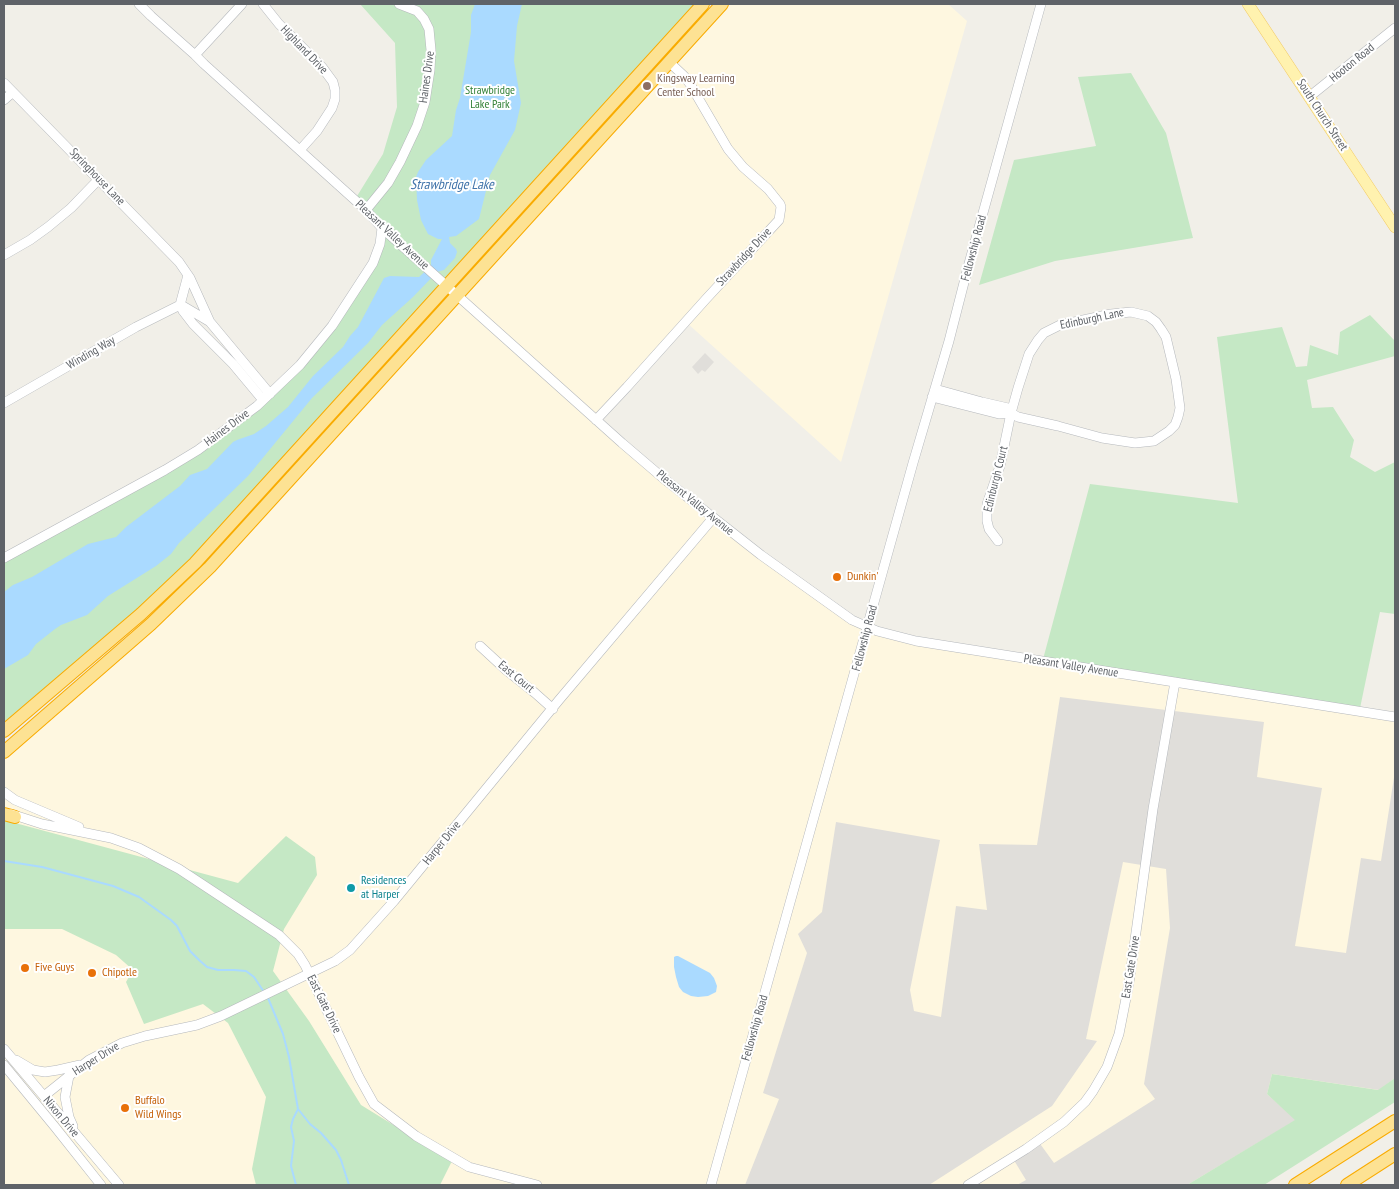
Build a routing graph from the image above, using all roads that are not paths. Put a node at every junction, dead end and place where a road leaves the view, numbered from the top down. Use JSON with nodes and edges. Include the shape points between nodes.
{"nodes":[{"id":1,"x":139,"y":4,"type":"edge"},
{"id":2,"x":242,"y":4,"type":"edge"},
{"id":3,"x":263,"y":4,"type":"edge"},
{"id":4,"x":399,"y":4,"type":"edge"},
{"id":5,"x":703,"y":4,"type":"edge"},
{"id":6,"x":722,"y":4,"type":"edge"},
{"id":7,"x":1041,"y":4,"type":"edge"},
{"id":8,"x":1248,"y":4,"type":"edge"},
{"id":9,"x":1395,"y":28,"type":"edge"},
{"id":10,"x":196,"y":55,"type":"junction"},
{"id":11,"x":669,"y":62,"type":"junction"},
{"id":12,"x":4,"y":83,"type":"edge"},
{"id":13,"x":13,"y":92,"type":"junction"},
{"id":14,"x":1309,"y":97,"type":"junction"},
{"id":15,"x":4,"y":100,"type":"edge"},
{"id":16,"x":300,"y":150,"type":"junction"},
{"id":17,"x":99,"y":179,"type":"junction"},
{"id":18,"x":366,"y":210,"type":"junction"},
{"id":19,"x":1395,"y":227,"type":"edge"},
{"id":20,"x":382,"y":228,"type":"junction"},
{"id":21,"x":4,"y":255,"type":"edge"},
{"id":22,"x":188,"y":275,"type":"junction"},
{"id":23,"x":442,"y":282,"type":"junction"},
{"id":24,"x":458,"y":295,"type":"junction"},
{"id":25,"x":180,"y":305,"type":"junction"},
{"id":26,"x":210,"y":322,"type":"junction"},
{"id":27,"x":934,"y":393,"type":"junction"},
{"id":28,"x":266,"y":397,"type":"junction"},
{"id":29,"x":4,"y":403,"type":"edge"},
{"id":30,"x":1011,"y":414,"type":"junction"},
{"id":31,"x":596,"y":420,"type":"junction"},
{"id":32,"x":713,"y":518,"type":"junction"},
{"id":33,"x":998,"y":541,"type":"dead end"},
{"id":34,"x":4,"y":558,"type":"edge"},
{"id":35,"x":868,"y":628,"type":"junction"},
{"id":36,"x":480,"y":646,"type":"dead end"},
{"id":37,"x":1175,"y":682,"type":"junction"},
{"id":38,"x":552,"y":709,"type":"junction"},
{"id":39,"x":1395,"y":717,"type":"edge"},
{"id":40,"x":4,"y":731,"type":"edge"},
{"id":41,"x":4,"y":752,"type":"edge"},
{"id":42,"x":4,"y":792,"type":"edge"},
{"id":43,"x":8,"y":814,"type":"edge"},
{"id":44,"x":93,"y":833,"type":"junction"},
{"id":45,"x":309,"y":974,"type":"junction"},
{"id":46,"x":5,"y":1051,"type":"edge"},
{"id":47,"x":85,"y":1064,"type":"junction"},
{"id":48,"x":4,"y":1065,"type":"edge"},
{"id":49,"x":69,"y":1076,"type":"junction"},
{"id":50,"x":44,"y":1096,"type":"junction"},
{"id":51,"x":31,"y":1097,"type":"junction"},
{"id":52,"x":38,"y":1105,"type":"junction"},
{"id":53,"x":1395,"y":1121,"type":"edge"},
{"id":54,"x":77,"y":1136,"type":"junction"},
{"id":55,"x":1395,"y":1154,"type":"edge"},
{"id":56,"x":101,"y":1185,"type":"edge"},
{"id":57,"x":119,"y":1185,"type":"edge"},
{"id":58,"x":537,"y":1185,"type":"edge"},
{"id":59,"x":711,"y":1185,"type":"edge"},
{"id":60,"x":968,"y":1185,"type":"edge"},
{"id":61,"x":1295,"y":1185,"type":"edge"},
{"id":62,"x":1347,"y":1185,"type":"edge"}],
"edges":[{"from":1,"to":10,"type":"street","name":"Pleasant Valley Avenue"},
{"from":2,"to":10,"type":"street"},
{"from":3,"to":16,"type":"street","name":"Highland Drive","via":[[328,74],[335,90],[332,108]]},
{"from":4,"to":18,"type":"street","name":"Haines Drive","via":[[417,12],[429,29],[432,50],[425,102],[400,162]]},
{"from":5,"to":23,"type":"highway"},
{"from":6,"to":11,"type":"highway"},
{"from":7,"to":27,"type":"street","name":"Fellowship Road"},
{"from":8,"to":14,"type":"main road","name":"South Church Street"},
{"from":9,"to":14,"type":"street","name":"Hooton Road"},
{"from":10,"to":16,"type":"street","name":"Pleasant Valley Avenue"},
{"from":11,"to":24,"type":"highway"},
{"from":11,"to":31,"type":"street","name":"Strawbridge Drive","via":[[690,84],[728,149],[780,204],[779,220]]},
{"from":12,"to":13,"type":"street","name":"Springhouse Lane"},
{"from":13,"to":15,"type":"street"},
{"from":13,"to":17,"type":"street","name":"Springhouse Lane"},
{"from":14,"to":19,"type":"main road","name":"South Church Street"},
{"from":16,"to":18,"type":"street","name":"Pleasant Valley Avenue"},
{"from":17,"to":21,"type":"street","via":[[72,208]]},
{"from":17,"to":22,"type":"street","name":"Springhouse Lane","via":[[173,254]]},
{"from":18,"to":20,"type":"street","name":"Pleasant Valley Avenue"},
{"from":20,"to":23,"type":"street","name":"Pleasant Valley Avenue"},
{"from":20,"to":28,"type":"street","name":"Haines Drive","via":[[373,263],[332,326],[306,359]]},
{"from":22,"to":25,"type":"street"},
{"from":22,"to":26,"type":"street","name":"Springhouse Lane"},
{"from":23,"to":24,"type":"street","name":"Pleasant Valley Avenue"},
{"from":23,"to":40,"type":"highway","via":[[226,530],[178,580]]},
{"from":24,"to":31,"type":"street","name":"Pleasant Valley Avenue"},
{"from":24,"to":41,"type":"highway","via":[[192,585],[152,624]]},
{"from":25,"to":26,"type":"street","name":"Springhouse Lane"},
{"from":25,"to":28,"type":"street"},
{"from":25,"to":29,"type":"street","name":"Winding Way"},
{"from":26,"to":28,"type":"street","name":"Springhouse Lane"},
{"from":27,"to":30,"type":"street","name":"Edinburgh Lane","via":[[1008,408]]},
{"from":27,"to":35,"type":"street","name":"Fellowship Road"},
{"from":28,"to":34,"type":"street","name":"Haines Drive","via":[[223,432],[178,462]]},
{"from":30,"to":30,"type":"street","name":"Edinburgh Lane","via":[[1102,438],[1124,442],[1154,441],[1175,425],[1180,408],[1169,347],[1161,329],[1148,316],[1131,312],[1052,328],[1033,346]]},
{"from":30,"to":33,"type":"street","name":"Edinburgh Court","via":[[986,513],[989,529]]},
{"from":31,"to":32,"type":"street","name":"Pleasant Valley Avenue"},
{"from":32,"to":35,"type":"street","name":"Pleasant Valley Avenue","via":[[808,590]]},
{"from":32,"to":38,"type":"street","name":"Harper Drive"},
{"from":35,"to":37,"type":"street","name":"Pleasant Valley Avenue","via":[[916,641]]},
{"from":35,"to":59,"type":"street","name":"Fellowship Road"},
{"from":36,"to":38,"type":"street","name":"East Court"},
{"from":37,"to":39,"type":"street","name":"Pleasant Valley Avenue"},
{"from":37,"to":60,"type":"street","name":"East Gate Drive","via":[[1153,809],[1129,983],[1111,1058],[1093,1092],[1064,1122]]},
{"from":38,"to":45,"type":"street","name":"Harper Drive","via":[[354,947]]},
{"from":42,"to":44,"type":"street","name":"East Gate Drive","via":[[15,800]]},
{"from":43,"to":44,"type":"street","name":"East Gate Drive"},
{"from":44,"to":45,"type":"street","name":"East Gate Drive","via":[[139,848],[188,875],[279,935],[298,954]]},
{"from":45,"to":47,"type":"street","name":"Harper Drive","via":[[221,1016],[126,1041]]},
{"from":45,"to":58,"type":"street","name":"East Gate Drive","via":[[374,1104],[416,1136],[469,1167]]},
{"from":46,"to":47,"type":"street","via":[[34,1070],[45,1072]]},
{"from":46,"to":50,"type":"street","name":"Nixon Drive"},
{"from":47,"to":49,"type":"street","name":"Harper Drive"},
{"from":48,"to":51,"type":"street","name":"Nixon Drive"},
{"from":49,"to":50,"type":"street","name":"Harper Drive"},
{"from":49,"to":54,"type":"street","via":[[66,1108]]},
{"from":50,"to":51,"type":"street"},
{"from":50,"to":52,"type":"street","name":"Harper Drive"},
{"from":50,"to":54,"type":"street","name":"Nixon Drive"},
{"from":51,"to":52,"type":"street","name":"Nixon Drive"},
{"from":52,"to":56,"type":"street","name":"Nixon Drive"},
{"from":53,"to":61,"type":"highway"},
{"from":54,"to":57,"type":"street","name":"Nixon Drive"},
{"from":55,"to":62,"type":"highway"}]}
